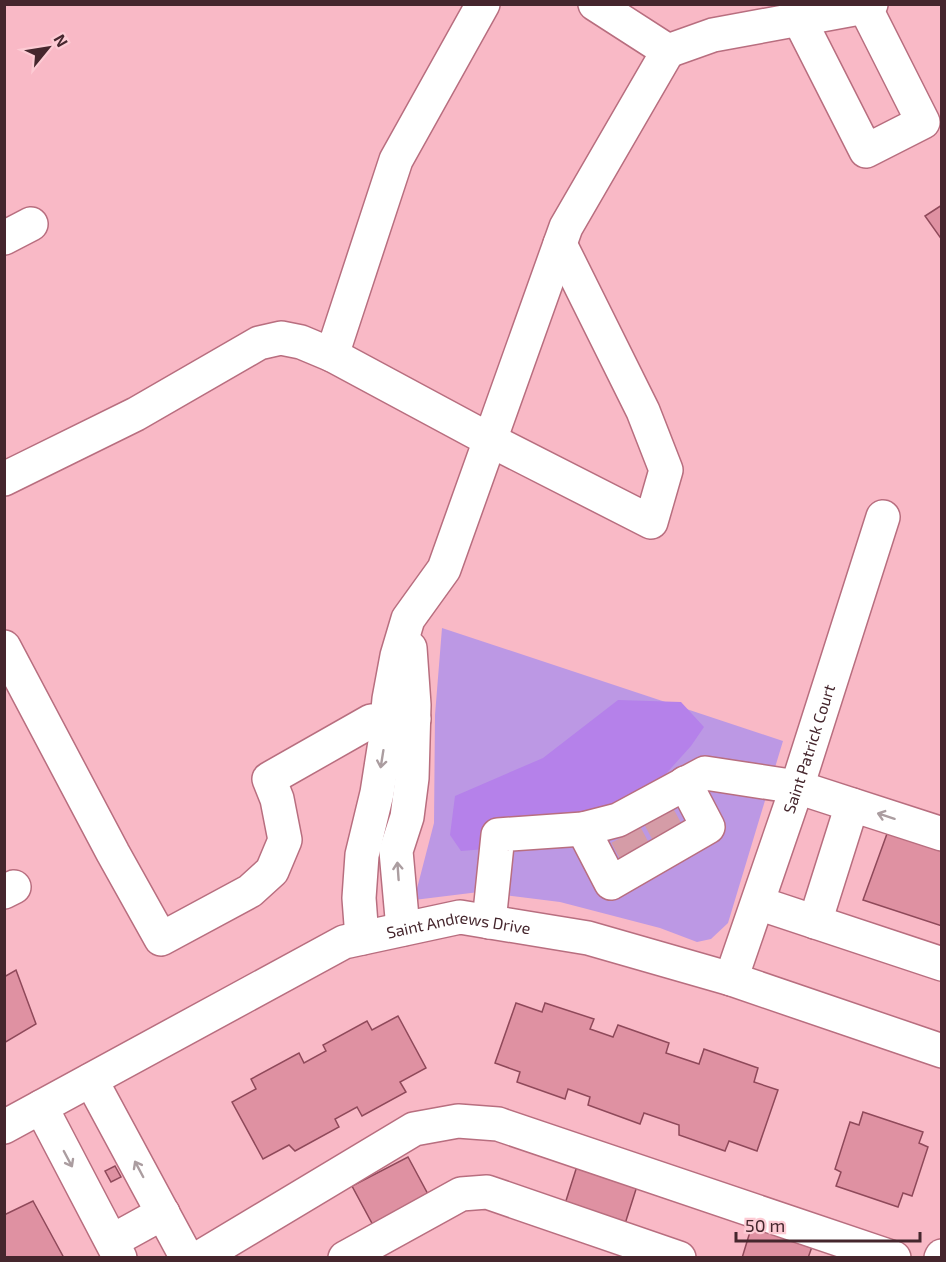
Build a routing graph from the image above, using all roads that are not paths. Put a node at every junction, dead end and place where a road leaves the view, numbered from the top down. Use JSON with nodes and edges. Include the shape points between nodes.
{"nodes":[{"id":1,"x":483,"y":4,"type":"edge"},
{"id":2,"x":594,"y":4,"type":"edge"},
{"id":3,"x":868,"y":6,"type":"edge"},
{"id":4,"x":799,"y":19,"type":"junction"},
{"id":5,"x":668,"y":51,"type":"junction"},
{"id":6,"x":560,"y":244,"type":"junction"},
{"id":7,"x":332,"y":355,"type":"junction"},
{"id":8,"x":490,"y":440,"type":"junction"},
{"id":9,"x":4,"y":479,"type":"edge"},
{"id":10,"x":883,"y":517,"type":"dead end"},
{"id":11,"x":4,"y":647,"type":"edge"},
{"id":12,"x":400,"y":720,"type":"junction"},
{"id":13,"x":686,"y":783,"type":"junction"},
{"id":14,"x":797,"y":788,"type":"junction"},
{"id":15,"x":852,"y":805,"type":"junction"},
{"id":16,"x":664,"y":826,"type":"junction"},
{"id":17,"x":583,"y":829,"type":"junction"},
{"id":18,"x":942,"y":834,"type":"edge"},
{"id":19,"x":631,"y":844,"type":"junction"},
{"id":20,"x":758,"y":903,"type":"junction"},
{"id":21,"x":489,"y":922,"type":"junction"},
{"id":22,"x":815,"y":922,"type":"junction"},
{"id":23,"x":403,"y":929,"type":"junction"},
{"id":24,"x":362,"y":938,"type":"junction"},
{"id":25,"x":942,"y":964,"type":"edge"},
{"id":26,"x":731,"y":979,"type":"junction"},
{"id":27,"x":942,"y":1051,"type":"edge"},
{"id":28,"x":91,"y":1080,"type":"junction"},
{"id":29,"x":41,"y":1107,"type":"junction"},
{"id":30,"x":4,"y":1127,"type":"edge"},
{"id":31,"x":163,"y":1214,"type":"junction"},
{"id":32,"x":116,"y":1249,"type":"edge"},
{"id":33,"x":188,"y":1257,"type":"edge"},
{"id":34,"x":199,"y":1257,"type":"edge"},
{"id":35,"x":345,"y":1257,"type":"edge"},
{"id":36,"x":679,"y":1257,"type":"edge"},
{"id":37,"x":894,"y":1257,"type":"edge"}],
"edges":[{"from":1,"to":7,"type":"street","via":[[396,160]]},
{"from":2,"to":5,"type":"street"},
{"from":3,"to":4,"type":"street"},
{"from":3,"to":4,"type":"street","via":[[923,122],[866,151]]},
{"from":4,"to":5,"type":"street","via":[[713,35]]},
{"from":5,"to":6,"type":"street","via":[[566,227]]},
{"from":6,"to":8,"type":"street"},
{"from":6,"to":8,"type":"street","via":[[643,411],[666,470],[651,522]]},
{"from":7,"to":8,"type":"street"},
{"from":7,"to":9,"type":"street","via":[[281,338],[259,343],[136,414]]},
{"from":8,"to":12,"type":"street","via":[[444,569],[408,619],[389,699]]},
{"from":10,"to":14,"type":"street","name":"Saint Patrick Court"},
{"from":11,"to":12,"type":"street","via":[[161,939],[250,891],[272,871],[285,840],[269,779],[371,722]]},
{"from":23,"to":12,"type":"street","one_way":true,"via":[[396,851],[407,817],[412,778]]},
{"from":12,"to":24,"type":"street","one_way":true,"via":[[385,742],[362,855],[358,898]]},
{"from":13,"to":14,"type":"street","via":[[705,773]]},
{"from":13,"to":16,"type":"street"},
{"from":13,"to":16,"type":"street","via":[[708,827]]},
{"from":14,"to":15,"type":"street"},
{"from":14,"to":20,"type":"street","name":"Saint Patrick Court"},
{"from":18,"to":15,"type":"street","one_way":true},
{"from":15,"to":22,"type":"street"},
{"from":16,"to":19,"type":"street"},
{"from":16,"to":19,"type":"street"},
{"from":17,"to":19,"type":"street"},
{"from":17,"to":19,"type":"street","via":[[611,883]]},
{"from":17,"to":21,"type":"street","via":[[498,835]]},
{"from":20,"to":22,"type":"street"},
{"from":20,"to":26,"type":"street","name":"Saint Patrick Court"},
{"from":21,"to":23,"type":"street","name":"Saint Andrews Drive","via":[[460,917]]},
{"from":21,"to":26,"type":"street","name":"Saint Andrews Drive","via":[[588,938]]},
{"from":22,"to":25,"type":"street"},
{"from":23,"to":24,"type":"street","name":"Saint Andrews Drive"},
{"from":24,"to":28,"type":"street","name":"Saint Andrews Drive","via":[[344,942]]},
{"from":26,"to":27,"type":"street","name":"Saint Andrews Drive"},
{"from":28,"to":29,"type":"street","name":"Saint Andrews Drive"},
{"from":31,"to":28,"type":"street","one_way":true},
{"from":29,"to":30,"type":"street","name":"Saint Andrews Drive"},
{"from":29,"to":32,"type":"street","one_way":true},
{"from":31,"to":32,"type":"street"},
{"from":31,"to":33,"type":"street"},
{"from":34,"to":37,"type":"street","via":[[414,1129],[458,1121],[498,1124]]},
{"from":35,"to":36,"type":"street","via":[[461,1194],[487,1192]]}]}
